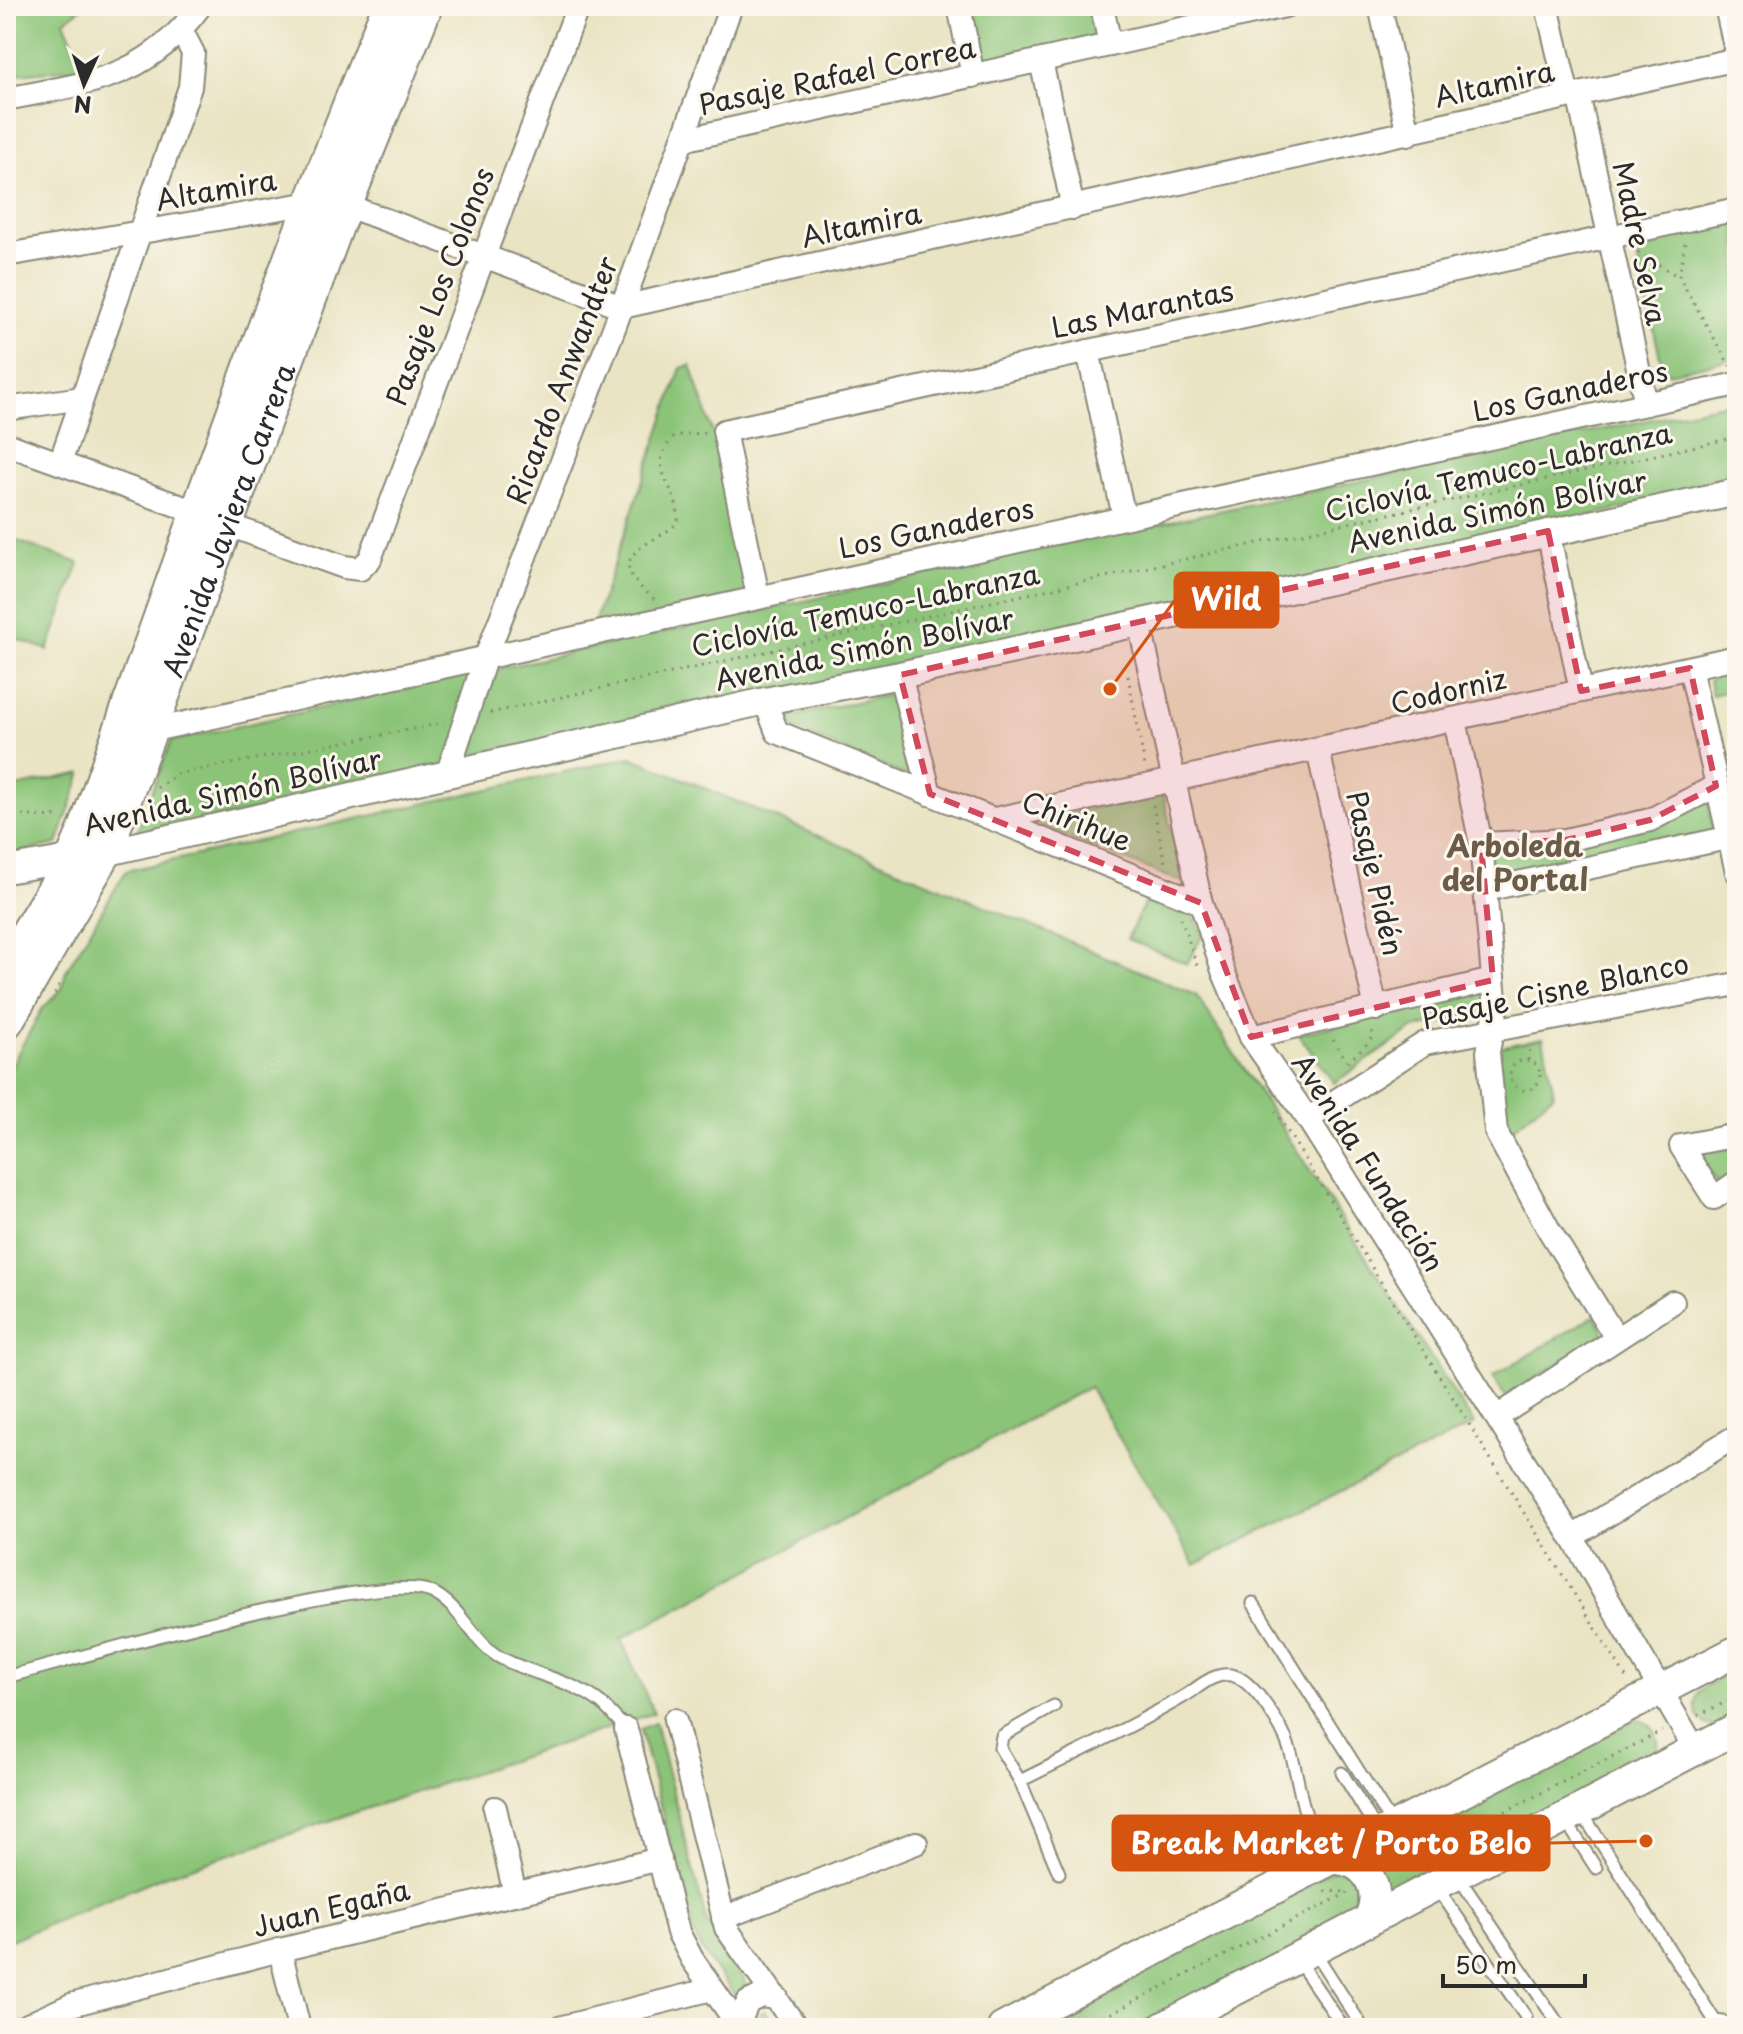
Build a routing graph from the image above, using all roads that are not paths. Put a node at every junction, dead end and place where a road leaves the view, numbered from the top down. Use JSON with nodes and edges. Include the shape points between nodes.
{"nodes":[{"id":1,"x":200,"y":6,"type":"edge"},
{"id":2,"x":390,"y":6,"type":"edge"},
{"id":3,"x":425,"y":6,"type":"edge"},
{"id":4,"x":578,"y":6,"type":"edge"},
{"id":5,"x":731,"y":6,"type":"edge"},
{"id":6,"x":959,"y":6,"type":"edge"},
{"id":7,"x":1102,"y":6,"type":"edge"},
{"id":8,"x":1285,"y":6,"type":"edge"},
{"id":9,"x":1380,"y":6,"type":"edge"},
{"id":10,"x":1547,"y":6,"type":"edge"},
{"id":11,"x":1726,"y":6,"type":"edge"},
{"id":12,"x":181,"y":30,"type":"junction"},
{"id":13,"x":1110,"y":45,"type":"junction"},
{"id":14,"x":1737,"y":58,"type":"edge"},
{"id":15,"x":1041,"y":61,"type":"junction"},
{"id":16,"x":973,"y":76,"type":"junction"},
{"id":17,"x":1573,"y":95,"type":"junction"},
{"id":18,"x":6,"y":99,"type":"edge"},
{"id":19,"x":1408,"y":134,"type":"junction"},
{"id":20,"x":682,"y":140,"type":"junction"},
{"id":21,"x":311,"y":203,"type":"junction"},
{"id":22,"x":345,"y":205,"type":"junction"},
{"id":23,"x":1073,"y":208,"type":"junction"},
{"id":24,"x":1737,"y":209,"type":"edge"},
{"id":25,"x":139,"y":232,"type":"junction"},
{"id":26,"x":1607,"y":237,"type":"junction"},
{"id":27,"x":6,"y":255,"type":"edge"},
{"id":28,"x":481,"y":256,"type":"junction"},
{"id":29,"x":622,"y":307,"type":"junction"},
{"id":30,"x":1088,"y":351,"type":"junction"},
{"id":31,"x":1735,"y":377,"type":"edge"},
{"id":32,"x":82,"y":398,"type":"junction"},
{"id":33,"x":1646,"y":404,"type":"junction"},
{"id":34,"x":6,"y":409,"type":"edge"},
{"id":35,"x":6,"y":444,"type":"edge"},
{"id":36,"x":60,"y":463,"type":"junction"},
{"id":37,"x":1737,"y":492,"type":"edge"},
{"id":38,"x":1124,"y":517,"type":"junction"},
{"id":39,"x":211,"y":518,"type":"junction"},
{"id":40,"x":1548,"y":531,"type":"junction"},
{"id":41,"x":758,"y":596,"type":"junction"},
{"id":42,"x":1139,"y":622,"type":"junction"},
{"id":43,"x":1737,"y":657,"type":"edge"},
{"id":44,"x":485,"y":659,"type":"junction"},
{"id":45,"x":1690,"y":668,"type":"junction"},
{"id":46,"x":900,"y":675,"type":"junction"},
{"id":47,"x":135,"y":690,"type":"junction"},
{"id":48,"x":1581,"y":691,"type":"junction"},
{"id":49,"x":765,"y":701,"type":"junction"},
{"id":50,"x":1455,"y":720,"type":"junction"},
{"id":51,"x":149,"y":731,"type":"junction"},
{"id":52,"x":1318,"y":750,"type":"junction"},
{"id":53,"x":447,"y":775,"type":"junction"},
{"id":54,"x":1172,"y":780,"type":"junction"},
{"id":55,"x":1716,"y":786,"type":"junction"},
{"id":56,"x":930,"y":794,"type":"junction"},
{"id":57,"x":109,"y":804,"type":"junction"},
{"id":58,"x":995,"y":819,"type":"junction"},
{"id":59,"x":1727,"y":838,"type":"junction"},
{"id":60,"x":1481,"y":844,"type":"junction"},
{"id":61,"x":89,"y":856,"type":"junction"},
{"id":62,"x":6,"y":870,"type":"edge"},
{"id":63,"x":1737,"y":872,"type":"edge"},
{"id":64,"x":1485,"y":890,"type":"junction"},
{"id":65,"x":1201,"y":903,"type":"junction"},
{"id":66,"x":6,"y":969,"type":"edge"},
{"id":67,"x":1493,"y":980,"type":"junction"},
{"id":68,"x":1737,"y":984,"type":"edge"},
{"id":69,"x":1376,"y":1009,"type":"junction"},
{"id":70,"x":16,"y":1027,"type":"edge"},
{"id":71,"x":1493,"y":1032,"type":"junction"},
{"id":72,"x":1251,"y":1037,"type":"junction"},
{"id":73,"x":1308,"y":1119,"type":"junction"},
{"id":74,"x":1737,"y":1135,"type":"edge"},
{"id":75,"x":1737,"y":1182,"type":"edge"},
{"id":76,"x":1673,"y":1302,"type":"dead end"},
{"id":77,"x":1616,"y":1338,"type":"junction"},
{"id":78,"x":1497,"y":1417,"type":"junction"},
{"id":79,"x":1733,"y":1438,"type":"dead end"},
{"id":80,"x":1572,"y":1537,"type":"junction"},
{"id":81,"x":1253,"y":1603,"type":"dead end"},
{"id":82,"x":1737,"y":1651,"type":"edge"},
{"id":83,"x":6,"y":1677,"type":"edge"},
{"id":84,"x":1661,"y":1690,"type":"junction"},
{"id":85,"x":1054,"y":1706,"type":"dead end"},
{"id":86,"x":675,"y":1720,"type":"dead end"},
{"id":87,"x":1737,"y":1728,"type":"edge"},
{"id":88,"x":626,"y":1729,"type":"joint"},
{"id":89,"x":1696,"y":1751,"type":"junction"},
{"id":90,"x":1342,"y":1773,"type":"dead end"},
{"id":91,"x":1020,"y":1781,"type":"junction"},
{"id":92,"x":495,"y":1808,"type":"dead end"},
{"id":93,"x":1572,"y":1814,"type":"junction"},
{"id":94,"x":1387,"y":1831,"type":"junction"},
{"id":95,"x":916,"y":1843,"type":"dead end"},
{"id":96,"x":660,"y":1859,"type":"junction"},
{"id":97,"x":1334,"y":1859,"type":"junction"},
{"id":98,"x":1596,"y":1868,"type":"dead end"},
{"id":99,"x":1059,"y":1873,"type":"dead end"},
{"id":100,"x":1446,"y":1880,"type":"junction"},
{"id":101,"x":515,"y":1894,"type":"junction"},
{"id":102,"x":723,"y":1918,"type":"junction"},
{"id":103,"x":1368,"y":1921,"type":"junction"},
{"id":104,"x":280,"y":1950,"type":"junction"},
{"id":105,"x":1305,"y":1954,"type":"junction"},
{"id":106,"x":712,"y":1989,"type":"junction"},
{"id":107,"x":777,"y":1998,"type":"junction"},
{"id":108,"x":1526,"y":2017,"type":"dead end"},
{"id":109,"x":1737,"y":2017,"type":"edge"},
{"id":110,"x":1180,"y":2024,"type":"edge"},
{"id":111,"x":739,"y":2026,"type":"edge"},
{"id":112,"x":21,"y":2028,"type":"edge"},
{"id":113,"x":299,"y":2028,"type":"edge"},
{"id":114,"x":559,"y":2028,"type":"edge"},
{"id":115,"x":797,"y":2028,"type":"edge"},
{"id":116,"x":1003,"y":2028,"type":"edge"},
{"id":117,"x":1344,"y":2028,"type":"edge"},
{"id":118,"x":1363,"y":2028,"type":"edge"},
{"id":119,"x":1561,"y":2028,"type":"edge"}],
"edges":[{"from":1,"to":12,"type":"street"},
{"from":2,"to":21,"type":"main road","name":"Avenida Javiera Carrera"},
{"from":3,"to":22,"type":"main road","name":"Avenida Javiera Carrera"},
{"from":4,"to":28,"type":"street","name":"Pasaje Los Colonos"},
{"from":5,"to":20,"type":"street","name":"Ricardo Anwandter"},
{"from":6,"to":16,"type":"street"},
{"from":7,"to":13,"type":"street"},
{"from":8,"to":13,"type":"street","name":"Pasaje Rafael Correa"},
{"from":9,"to":19,"type":"street"},
{"from":10,"to":17,"type":"street","name":"Madre Selva"},
{"from":11,"to":14,"type":"street"},
{"from":12,"to":18,"type":"street","via":[[126,72]]},
{"from":12,"to":25,"type":"street","via":[[193,53],[190,87]]},
{"from":13,"to":15,"type":"street","name":"Pasaje Rafael Correa"},
{"from":14,"to":17,"type":"street","name":"Altamira"},
{"from":15,"to":16,"type":"street","name":"Pasaje Rafael Correa"},
{"from":15,"to":23,"type":"street"},
{"from":16,"to":20,"type":"street","name":"Pasaje Rafael Correa"},
{"from":17,"to":19,"type":"street","name":"Altamira"},
{"from":17,"to":26,"type":"street","name":"Madre Selva"},
{"from":19,"to":23,"type":"street","name":"Altamira"},
{"from":20,"to":29,"type":"street","name":"Ricardo Anwandter"},
{"from":21,"to":22,"type":"street","name":"Altamira"},
{"from":21,"to":25,"type":"street","name":"Altamira"},
{"from":21,"to":39,"type":"main road","name":"Avenida Javiera Carrera"},
{"from":22,"to":28,"type":"street","name":"Altamira"},
{"from":22,"to":39,"type":"main road","name":"Avenida Javiera Carrera"},
{"from":23,"to":29,"type":"street","name":"Altamira"},
{"from":24,"to":26,"type":"street","name":"Las Marantas"},
{"from":25,"to":27,"type":"street","name":"Altamira"},
{"from":25,"to":32,"type":"street"},
{"from":26,"to":30,"type":"street","name":"Las Marantas"},
{"from":26,"to":33,"type":"street","name":"Madre Selva"},
{"from":28,"to":29,"type":"street","name":"Altamira"},
{"from":28,"to":39,"type":"street","name":"Pasaje Los Colonos","via":[[370,559],[360,569]]},
{"from":29,"to":44,"type":"street","name":"Ricardo Anwandter"},
{"from":30,"to":38,"type":"street"},
{"from":30,"to":41,"type":"street","name":"Las Marantas","via":[[724,431]]},
{"from":31,"to":33,"type":"street","name":"Los Ganaderos"},
{"from":32,"to":34,"type":"street"},
{"from":32,"to":36,"type":"street"},
{"from":33,"to":38,"type":"street","name":"Los Ganaderos"},
{"from":35,"to":36,"type":"street"},
{"from":36,"to":39,"type":"street"},
{"from":37,"to":40,"type":"street","name":"Avenida Simón Bolívar"},
{"from":38,"to":41,"type":"street","name":"Los Ganaderos"},
{"from":39,"to":47,"type":"main road","name":"Avenida Javiera Carrera"},
{"from":39,"to":51,"type":"main road","name":"Avenida Javiera Carrera"},
{"from":40,"to":42,"type":"street","name":"Avenida Simón Bolívar"},
{"from":40,"to":48,"type":"street"},
{"from":41,"to":44,"type":"street","name":"Los Ganaderos"},
{"from":42,"to":46,"type":"street","name":"Avenida Simón Bolívar"},
{"from":42,"to":54,"type":"street","name":"Avenida Fundación"},
{"from":43,"to":45,"type":"street","name":"Codorniz"},
{"from":44,"to":51,"type":"street","name":"Los Ganaderos"},
{"from":44,"to":53,"type":"street","name":"Ricardo Anwandter"},
{"from":45,"to":48,"type":"street","name":"Codorniz"},
{"from":45,"to":55,"type":"street"},
{"from":46,"to":49,"type":"street","name":"Avenida Simón Bolívar"},
{"from":46,"to":56,"type":"street"},
{"from":47,"to":51,"type":"main road","via":[[136,708]]},
{"from":47,"to":57,"type":"main road","name":"Avenida Javiera Carrera"},
{"from":48,"to":50,"type":"street","name":"Codorniz"},
{"from":49,"to":53,"type":"street","name":"Avenida Simón Bolívar"},
{"from":49,"to":56,"type":"street","name":"Chirihue","via":[[777,732]]},
{"from":50,"to":52,"type":"street","name":"Codorniz"},
{"from":50,"to":60,"type":"street"},
{"from":51,"to":57,"type":"main road","name":"Avenida Javiera Carrera"},
{"from":52,"to":54,"type":"street","name":"Codorniz"},
{"from":52,"to":69,"type":"street","name":"Pasaje Pidén"},
{"from":53,"to":61,"type":"street","name":"Avenida Simón Bolívar"},
{"from":54,"to":58,"type":"street","name":"Codorniz"},
{"from":54,"to":65,"type":"street","name":"Avenida Fundación"},
{"from":55,"to":59,"type":"street"},
{"from":55,"to":60,"type":"street","via":[[1650,820],[1566,840]]},
{"from":56,"to":58,"type":"street","name":"Chirihue"},
{"from":57,"to":61,"type":"main road","name":"Avenida Javiera Carrera"},
{"from":58,"to":65,"type":"street","name":"Chirihue"},
{"from":59,"to":63,"type":"street"},
{"from":59,"to":64,"type":"street"},
{"from":60,"to":64,"type":"street"},
{"from":61,"to":62,"type":"street","name":"Avenida Simón Bolívar"},
{"from":61,"to":66,"type":"main road","name":"Avenida Javiera Carrera"},
{"from":61,"to":70,"type":"main road","name":"Avenida Javiera Carrera"},
{"from":64,"to":67,"type":"street"},
{"from":65,"to":72,"type":"street","name":"Avenida Fundación"},
{"from":67,"to":69,"type":"street"},
{"from":67,"to":71,"type":"street"},
{"from":68,"to":71,"type":"street","name":"Pasaje Cisne Blanco"},
{"from":69,"to":72,"type":"street"},
{"from":71,"to":73,"type":"street","name":"Pasaje Cisne Blanco","via":[[1425,1043]]},
{"from":71,"to":77,"type":"street","via":[[1488,1052],[1496,1132]]},
{"from":72,"to":73,"type":"street","name":"Avenida Fundación"},
{"from":73,"to":78,"type":"street","name":"Avenida Fundación"},
{"from":74,"to":75,"type":"street","via":[[1681,1146],[1714,1198]]},
{"from":76,"to":77,"type":"street"},
{"from":77,"to":78,"type":"street"},
{"from":78,"to":80,"type":"street","name":"Avenida Fundación"},
{"from":79,"to":80,"type":"street"},
{"from":80,"to":84,"type":"street","name":"Avenida Fundación"},
{"from":81,"to":94,"type":"lane"},
{"from":82,"to":84,"type":"main road"},
{"from":83,"to":88,"type":"lane","via":[[253,1613],[412,1586],[434,1593],[499,1657],[599,1702]]},
{"from":84,"to":89,"type":"street","name":"Avenida Fundación"},
{"from":84,"to":94,"type":"main road"},
{"from":85,"to":91,"type":"lane","via":[[1002,1736],[1000,1748]]},
{"from":86,"to":102,"type":"street"},
{"from":87,"to":89,"type":"main road"},
{"from":88,"to":96,"type":"street"},
{"from":89,"to":93,"type":"main road"},
{"from":90,"to":94,"type":"lane"},
{"from":91,"to":97,"type":"lane","via":[[1212,1678],[1231,1675],[1245,1682],[1269,1709],[1290,1747],[1305,1819]]},
{"from":91,"to":99,"type":"lane"},
{"from":92,"to":101,"type":"street"},
{"from":93,"to":98,"type":"lane"},
{"from":93,"to":100,"type":"main road"},
{"from":93,"to":109,"type":"lane","via":[[1715,2021],[1730,2023]]},
{"from":94,"to":97,"type":"main road"},
{"from":95,"to":102,"type":"street"},
{"from":96,"to":101,"type":"street","name":"Juan Egaña"},
{"from":96,"to":106,"type":"street","via":[[678,1932]]},
{"from":97,"to":103,"type":"main road","via":[[1352,1862],[1372,1880],[1375,1906]]},
{"from":97,"to":116,"type":"main road"},
{"from":100,"to":103,"type":"main road"},
{"from":100,"to":108,"type":"lane"},
{"from":100,"to":119,"type":"lane"},
{"from":101,"to":104,"type":"street","name":"Juan Egaña"},
{"from":102,"to":107,"type":"street"},
{"from":103,"to":105,"type":"main road"},
{"from":104,"to":112,"type":"street","name":"Juan Egaña","via":[[71,2005]]},
{"from":104,"to":113,"type":"street"},
{"from":105,"to":110,"type":"main road"},
{"from":105,"to":117,"type":"lane"},
{"from":105,"to":118,"type":"lane"},
{"from":106,"to":111,"type":"street"},
{"from":106,"to":114,"type":"street"},
{"from":107,"to":111,"type":"street","via":[[762,1996],[748,2002]]},
{"from":107,"to":115,"type":"street"}]}
